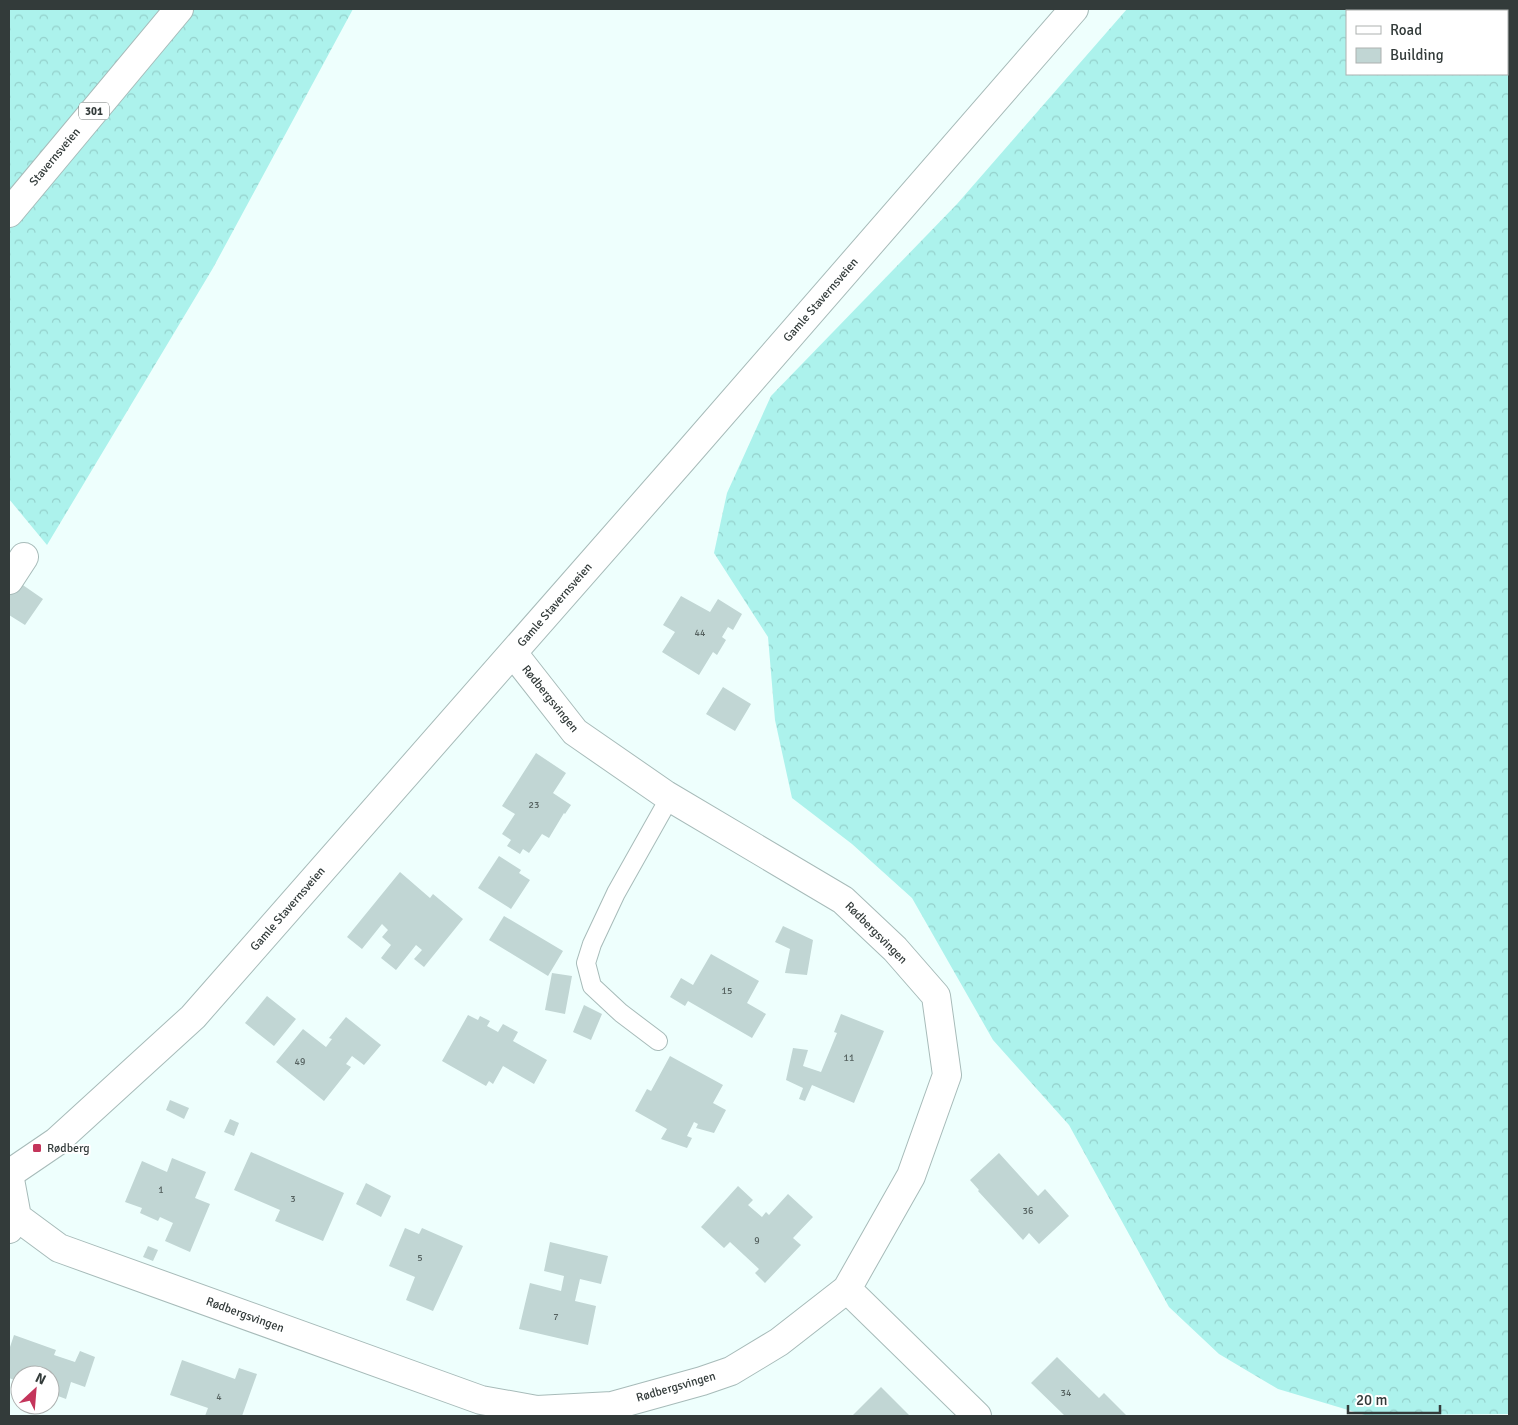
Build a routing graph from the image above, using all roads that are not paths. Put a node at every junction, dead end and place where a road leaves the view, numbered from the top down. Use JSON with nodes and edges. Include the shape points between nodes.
{"nodes":[{"id":1,"x":179,"y":9,"type":"edge"},
{"id":2,"x":1074,"y":9,"type":"edge"},
{"id":3,"x":9,"y":213,"type":"edge"},
{"id":4,"x":24,"y":558,"type":"dead end"},
{"id":5,"x":9,"y":580,"type":"edge"},
{"id":6,"x":513,"y":654,"type":"junction"},
{"id":7,"x":670,"y":796,"type":"junction"},
{"id":8,"x":658,"y":1041,"type":"dead end"},
{"id":9,"x":9,"y":1174,"type":"edge"},
{"id":10,"x":13,"y":1223,"type":"edge"},
{"id":11,"x":847,"y":1289,"type":"junction"},
{"id":12,"x":479,"y":1408,"type":"edge"},
{"id":13,"x":977,"y":1416,"type":"edge"}],
"edges":[{"from":1,"to":3,"type":"street","name":"Stavernsveien","number":"301"},
{"from":2,"to":6,"type":"street","name":"Gamle Stavernsveien"},
{"from":4,"to":5,"type":"street"},
{"from":6,"to":7,"type":"street","name":"Rødbergsvingen","via":[[575,732]]},
{"from":6,"to":9,"type":"street","name":"Gamle Stavernsveien","via":[[193,1017],[56,1142]]},
{"from":7,"to":8,"type":"lane","via":[[616,893],[586,963],[592,986],[621,1014]]},
{"from":7,"to":11,"type":"street","name":"Rødbergsvingen","via":[[843,900],[895,949],[936,996],[947,1075],[911,1176]]},
{"from":9,"to":10,"type":"street"},
{"from":10,"to":12,"type":"street","name":"Rødbergsvingen","via":[[59,1248]]},
{"from":11,"to":12,"type":"street","name":"Rødbergsvingen","via":[[780,1342],[731,1371],[702,1381],[612,1406],[537,1410]]},
{"from":11,"to":13,"type":"street"}]}
